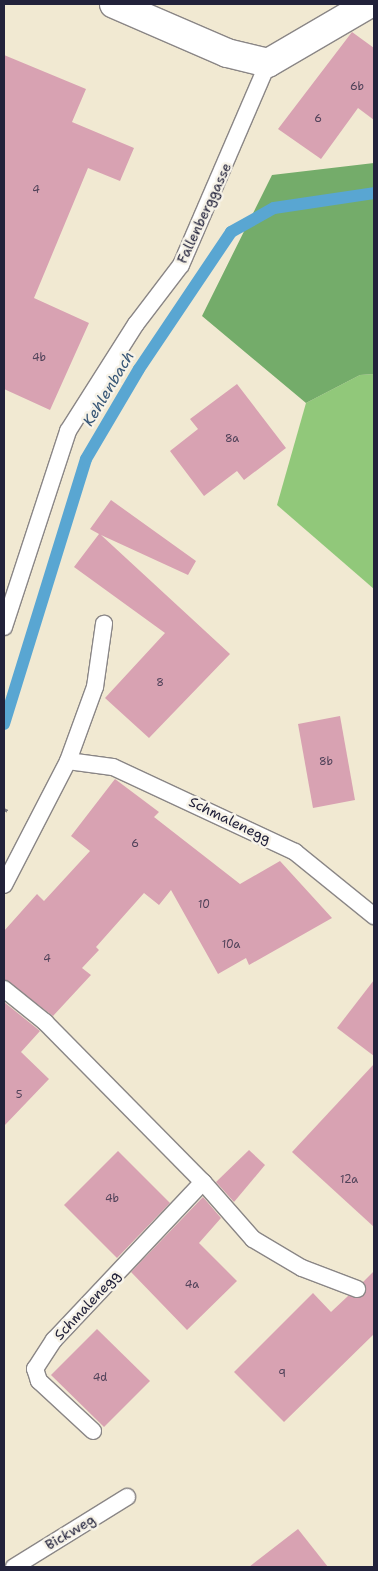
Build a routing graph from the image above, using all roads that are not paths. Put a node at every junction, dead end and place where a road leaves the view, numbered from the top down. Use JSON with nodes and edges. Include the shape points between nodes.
{"nodes":[{"id":1,"x":114,"y":4,"type":"edge"},
{"id":2,"x":369,"y":4,"type":"edge"},
{"id":3,"x":268,"y":63,"type":"junction"},
{"id":4,"x":104,"y":624,"type":"dead end"},
{"id":5,"x":4,"y":627,"type":"edge"},
{"id":6,"x":68,"y":761,"type":"junction"},
{"id":7,"x":4,"y":885,"type":"edge"},
{"id":8,"x":374,"y":916,"type":"edge"},
{"id":9,"x":4,"y":990,"type":"edge"},
{"id":10,"x":203,"y":1182,"type":"junction"},
{"id":11,"x":357,"y":1289,"type":"dead end"},
{"id":12,"x":93,"y":1431,"type":"dead end"},
{"id":13,"x":127,"y":1497,"type":"dead end"},
{"id":14,"x":14,"y":1567,"type":"edge"}],
"edges":[{"from":1,"to":3,"type":"street","via":[[227,53]]},
{"from":2,"to":3,"type":"street"},
{"from":3,"to":5,"type":"lane","name":"Fallenberggasse","via":[[181,265],[136,324],[68,431]]},
{"from":4,"to":6,"type":"lane","via":[[95,687]]},
{"from":6,"to":7,"type":"lane"},
{"from":6,"to":8,"type":"lane","name":"Schmalenegg","via":[[113,767],[295,852]]},
{"from":9,"to":10,"type":"lane","via":[[45,1022]]},
{"from":10,"to":11,"type":"lane","via":[[252,1239],[302,1268]]},
{"from":10,"to":12,"type":"lane","name":"Schmalenegg","via":[[54,1340],[35,1369],[39,1381]]},
{"from":13,"to":14,"type":"lane","name":"Bickweg"}]}
